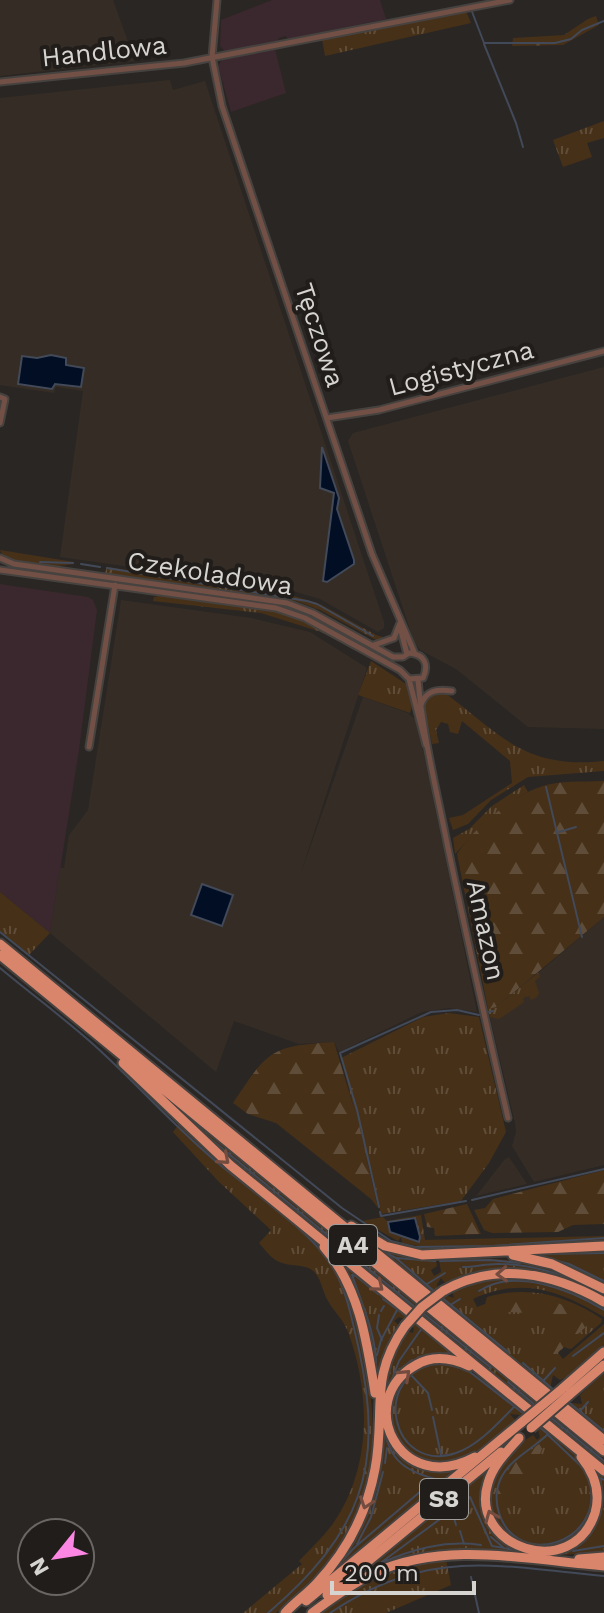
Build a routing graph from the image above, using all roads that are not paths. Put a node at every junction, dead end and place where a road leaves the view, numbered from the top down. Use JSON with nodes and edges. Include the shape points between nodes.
{"nodes":[{"id":1,"x":217,"y":0,"type":"edge"},
{"id":2,"x":510,"y":0,"type":"edge"},
{"id":3,"x":212,"y":57,"type":"junction"},
{"id":4,"x":0,"y":82,"type":"edge"},
{"id":5,"x":604,"y":351,"type":"edge"},
{"id":6,"x":3,"y":398,"type":"edge"},
{"id":7,"x":327,"y":418,"type":"junction"},
{"id":8,"x":0,"y":423,"type":"edge"},
{"id":9,"x":0,"y":558,"type":"edge"},
{"id":10,"x":0,"y":570,"type":"edge"},
{"id":11,"x":115,"y":585,"type":"junction"},
{"id":12,"x":400,"y":624,"type":"junction"},
{"id":13,"x":372,"y":646,"type":"junction"},
{"id":14,"x":415,"y":654,"type":"junction"},
{"id":15,"x":405,"y":656,"type":"junction"},
{"id":16,"x":400,"y":670,"type":"junction"},
{"id":17,"x":409,"y":679,"type":"junction"},
{"id":18,"x":418,"y":680,"type":"junction"},
{"id":19,"x":452,"y":691,"type":"dead end"},
{"id":20,"x":421,"y":706,"type":"junction"},
{"id":21,"x":89,"y":747,"type":"dead end"},
{"id":22,"x":428,"y":750,"type":"junction"},
{"id":23,"x":0,"y":944,"type":"edge"},
{"id":24,"x":0,"y":955,"type":"edge"},
{"id":25,"x":102,"y":1039,"type":"junction"},
{"id":26,"x":508,"y":1118,"type":"dead end"},
{"id":27,"x":319,"y":1206,"type":"junction"},
{"id":28,"x":296,"y":1219,"type":"junction"},
{"id":29,"x":604,"y":1246,"type":"edge"},
{"id":30,"x":489,"y":1253,"type":"junction"},
{"id":31,"x":604,"y":1289,"type":"edge"},
{"id":32,"x":604,"y":1302,"type":"edge"},
{"id":33,"x":604,"y":1352,"type":"edge"},
{"id":34,"x":604,"y":1365,"type":"edge"},
{"id":35,"x":492,"y":1381,"type":"junction"},
{"id":36,"x":566,"y":1392,"type":"junction"},
{"id":37,"x":526,"y":1425,"type":"junction"},
{"id":38,"x":379,"y":1426,"type":"junction"},
{"id":39,"x":519,"y":1438,"type":"junction"},
{"id":40,"x":502,"y":1440,"type":"junction"},
{"id":41,"x":565,"y":1440,"type":"junction"},
{"id":42,"x":604,"y":1440,"type":"edge"},
{"id":43,"x":604,"y":1451,"type":"edge"},
{"id":44,"x":604,"y":1471,"type":"edge"},
{"id":45,"x":367,"y":1556,"type":"junction"},
{"id":46,"x":604,"y":1557,"type":"edge"},
{"id":47,"x":524,"y":1558,"type":"junction"},
{"id":48,"x":604,"y":1566,"type":"edge"},
{"id":49,"x":288,"y":1613,"type":"edge"},
{"id":50,"x":306,"y":1613,"type":"edge"},
{"id":51,"x":312,"y":1613,"type":"edge"}],
"edges":[{"from":1,"to":3,"type":"street","name":"Tęczowa"},
{"from":2,"to":3,"type":"street","name":"Handlowa"},
{"from":3,"to":4,"type":"street","name":"Handlowa"},
{"from":3,"to":7,"type":"street","name":"Tęczowa","via":[[222,106]]},
{"from":5,"to":7,"type":"street","name":"Logistyczna","via":[[379,410]]},
{"from":6,"to":8,"type":"street"},
{"from":7,"to":12,"type":"street","name":"Tęczowa"},
{"from":9,"to":13,"type":"street","name":"Czekoladowa","via":[[278,601],[313,613]]},
{"from":10,"to":11,"type":"street","name":"Czekoladowa"},
{"from":11,"to":16,"type":"street","name":"Czekoladowa","via":[[276,608],[305,618]]},
{"from":11,"to":21,"type":"street"},
{"from":12,"to":13,"type":"street","via":[[391,640]]},
{"from":12,"to":14,"type":"street","name":"Tęczowa"},
{"from":12,"to":15,"type":"street"},
{"from":13,"to":15,"type":"street","name":"Czekoladowa","via":[[393,657]]},
{"from":14,"to":15,"type":"street"},
{"from":14,"to":18,"type":"street","via":[[427,666]]},
{"from":15,"to":16,"type":"street"},
{"from":16,"to":17,"type":"street"},
{"from":17,"to":18,"type":"street"},
{"from":17,"to":22,"type":"street","name":"Amazon"},
{"from":18,"to":20,"type":"street","name":"Amazon"},
{"from":19,"to":20,"type":"street","via":[[435,690]]},
{"from":20,"to":22,"type":"street","name":"Amazon"},
{"from":22,"to":26,"type":"street","name":"Amazon"},
{"from":23,"to":27,"type":"highway","number":"A4"},
{"from":24,"to":25,"type":"highway","number":"A4"},
{"from":25,"to":28,"type":"highway","one_way":true,"via":[[212,1149]]},
{"from":25,"to":43,"type":"highway","number":"A4"},
{"from":27,"to":30,"type":"highway","via":[[400,1251]]},
{"from":27,"to":42,"type":"highway","number":"A4"},
{"from":28,"to":35,"type":"highway","one_way":true},
{"from":28,"to":38,"type":"highway","via":[[333,1258],[352,1291]]},
{"from":29,"to":30,"type":"highway"},
{"from":30,"to":31,"type":"highway","via":[[540,1260]]},
{"from":32,"to":38,"type":"highway","one_way":true,"bridge":true,"via":[[555,1280],[511,1273],[476,1277],[443,1291],[422,1307],[394,1343],[382,1372]]},
{"from":33,"to":36,"type":"highway","number":"S8"},
{"from":34,"to":36,"type":"highway","number":"S8"},
{"from":40,"to":35,"type":"highway","one_way":true,"via":[[462,1464],[429,1467],[403,1452],[387,1422],[393,1386],[424,1361],[456,1360]]},
{"from":35,"to":41,"type":"highway"},
{"from":36,"to":37,"type":"highway","number":"S8","bridge":true},
{"from":37,"to":39,"type":"highway","number":"S8"},
{"from":37,"to":40,"type":"highway","number":"S8"},
{"from":38,"to":49,"type":"highway","one_way":true,"via":[[374,1476],[355,1529],[325,1574]]},
{"from":41,"to":39,"type":"highway","one_way":true,"via":[[591,1471],[596,1508],[580,1537],[546,1552],[523,1549],[506,1539],[488,1513],[488,1482]]},
{"from":39,"to":45,"type":"highway","number":"S8"},
{"from":40,"to":45,"type":"highway","number":"S8"},
{"from":41,"to":44,"type":"highway"},
{"from":45,"to":49,"type":"highway"},
{"from":45,"to":50,"type":"highway"},
{"from":46,"to":47,"type":"highway"},
{"from":47,"to":48,"type":"highway"},
{"from":47,"to":51,"type":"highway","via":[[455,1554],[408,1561],[360,1580]]}]}
